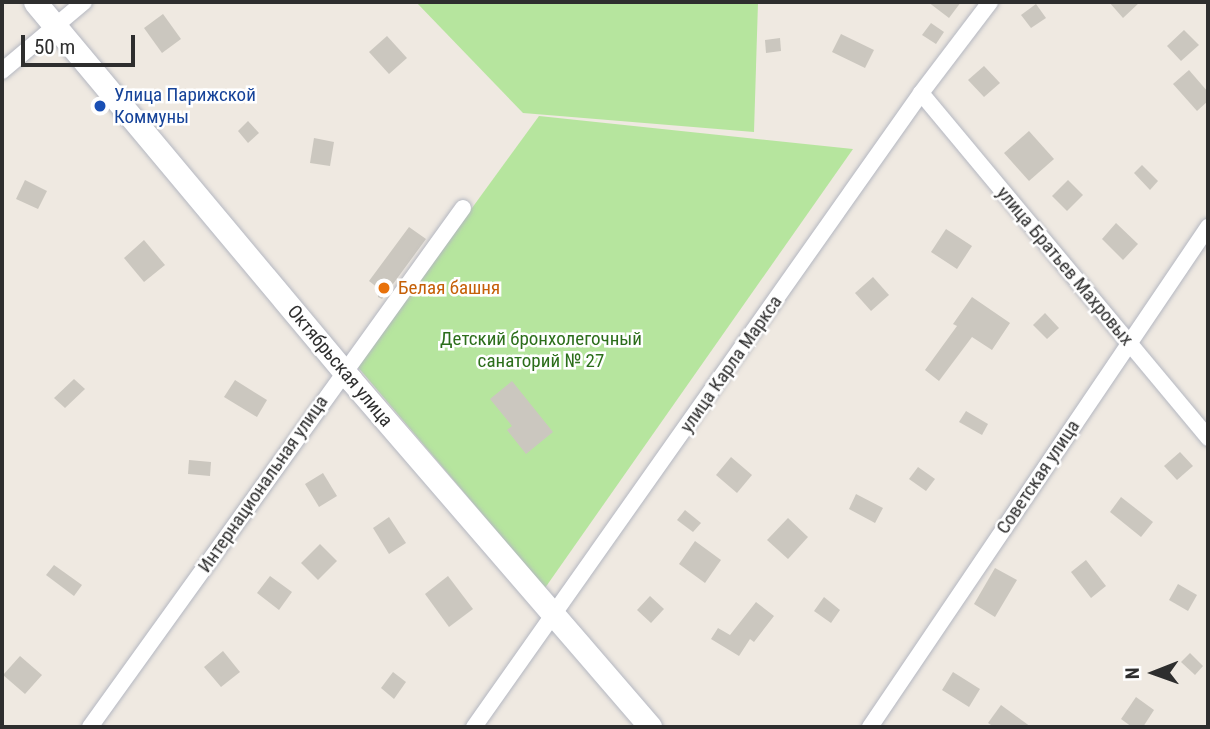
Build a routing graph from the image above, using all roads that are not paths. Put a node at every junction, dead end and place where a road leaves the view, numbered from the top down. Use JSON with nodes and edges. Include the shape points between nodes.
{"nodes":[{"id":1,"x":35,"y":2,"type":"edge"},
{"id":2,"x":84,"y":2,"type":"edge"},
{"id":3,"x":990,"y":2,"type":"edge"},
{"id":4,"x":55,"y":25,"type":"junction"},
{"id":5,"x":2,"y":71,"type":"edge"},
{"id":6,"x":921,"y":93,"type":"junction"},
{"id":7,"x":463,"y":208,"type":"dead end"},
{"id":8,"x":1208,"y":227,"type":"edge"},
{"id":9,"x":1128,"y":342,"type":"junction"},
{"id":10,"x":343,"y":371,"type":"junction"},
{"id":11,"x":1208,"y":438,"type":"edge"},
{"id":12,"x":554,"y":615,"type":"junction"},
{"id":13,"x":90,"y":727,"type":"edge"},
{"id":14,"x":474,"y":727,"type":"edge"},
{"id":15,"x":650,"y":727,"type":"edge"},
{"id":16,"x":870,"y":727,"type":"edge"}],
"edges":[{"from":1,"to":4,"type":"main road","name":"Октябрьская улица"},
{"from":2,"to":4,"type":"street"},
{"from":3,"to":6,"type":"street","name":"улица Карла Маркса"},
{"from":4,"to":5,"type":"street"},
{"from":4,"to":10,"type":"main road","name":"Октябрьская улица"},
{"from":6,"to":9,"type":"street","name":"улица Братьев Махровых"},
{"from":6,"to":12,"type":"street","name":"улица Карла Маркса"},
{"from":7,"to":10,"type":"street","name":"Интернациональная улица"},
{"from":8,"to":9,"type":"street","name":"Советская улица"},
{"from":9,"to":11,"type":"street","name":"улица Братьев Махровых"},
{"from":9,"to":16,"type":"street","name":"Советская улица"},
{"from":10,"to":12,"type":"main road","name":"Октябрьская улица"},
{"from":10,"to":13,"type":"street","name":"Интернациональная улица"},
{"from":12,"to":14,"type":"street","name":"улица Карла Маркса"},
{"from":12,"to":15,"type":"main road","name":"Октябрьская улица"}]}
